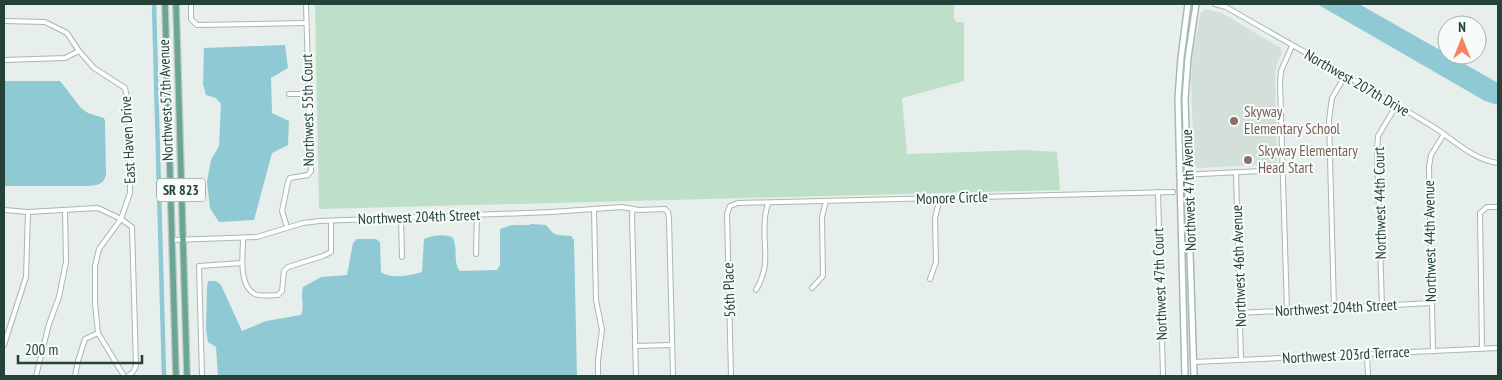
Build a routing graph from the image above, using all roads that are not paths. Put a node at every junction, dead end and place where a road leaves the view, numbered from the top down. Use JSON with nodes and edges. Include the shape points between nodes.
{"nodes":[{"id":1,"x":165,"y":4,"type":"edge"},
{"id":2,"x":176,"y":4,"type":"edge"},
{"id":3,"x":191,"y":4,"type":"edge"},
{"id":4,"x":306,"y":4,"type":"edge"},
{"id":5,"x":1188,"y":4,"type":"edge"},
{"id":6,"x":1196,"y":4,"type":"edge"},
{"id":7,"x":1215,"y":4,"type":"edge"},
{"id":8,"x":4,"y":21,"type":"edge"},
{"id":9,"x":306,"y":23,"type":"junction"},
{"id":10,"x":1292,"y":46,"type":"junction"},
{"id":11,"x":79,"y":51,"type":"junction"},
{"id":12,"x":4,"y":60,"type":"edge"},
{"id":13,"x":1345,"y":76,"type":"junction"},
{"id":14,"x":289,"y":94,"type":"dead end"},
{"id":15,"x":309,"y":94,"type":"junction"},
{"id":16,"x":1396,"y":106,"type":"junction"},
{"id":17,"x":1444,"y":134,"type":"junction"},
{"id":18,"x":1498,"y":163,"type":"edge"},
{"id":19,"x":1282,"y":170,"type":"junction"},
{"id":20,"x":1236,"y":172,"type":"junction"},
{"id":21,"x":1180,"y":174,"type":"junction"},
{"id":22,"x":1189,"y":174,"type":"junction"},
{"id":23,"x":1158,"y":192,"type":"junction"},
{"id":24,"x":1173,"y":192,"type":"dead end"},
{"id":25,"x":940,"y":198,"type":"junction"},
{"id":26,"x":826,"y":201,"type":"junction"},
{"id":27,"x":768,"y":203,"type":"junction"},
{"id":28,"x":730,"y":206,"type":"joint"},
{"id":29,"x":1498,"y":207,"type":"edge"},
{"id":30,"x":633,"y":209,"type":"junction"},
{"id":31,"x":4,"y":210,"type":"edge"},
{"id":32,"x":64,"y":210,"type":"junction"},
{"id":33,"x":594,"y":210,"type":"junction"},
{"id":34,"x":28,"y":212,"type":"junction"},
{"id":35,"x":477,"y":215,"type":"junction"},
{"id":36,"x":402,"y":218,"type":"junction"},
{"id":37,"x":121,"y":219,"type":"junction"},
{"id":38,"x":331,"y":221,"type":"junction"},
{"id":39,"x":287,"y":227,"type":"junction"},
{"id":40,"x":243,"y":238,"type":"junction"},
{"id":41,"x":173,"y":240,"type":"junction"},
{"id":42,"x":182,"y":240,"type":"junction"},
{"id":43,"x":476,"y":254,"type":"dead end"},
{"id":44,"x":402,"y":257,"type":"dead end"},
{"id":45,"x":242,"y":263,"type":"junction"},
{"id":46,"x":930,"y":278,"type":"dead end"},
{"id":47,"x":812,"y":288,"type":"dead end"},
{"id":48,"x":756,"y":290,"type":"dead end"},
{"id":49,"x":1432,"y":303,"type":"junction"},
{"id":50,"x":1382,"y":306,"type":"junction"},
{"id":51,"x":1334,"y":308,"type":"junction"},
{"id":52,"x":1287,"y":311,"type":"junction"},
{"id":53,"x":1240,"y":313,"type":"junction"},
{"id":54,"x":98,"y":333,"type":"junction"},
{"id":55,"x":4,"y":345,"type":"edge"},
{"id":56,"x":672,"y":345,"type":"junction"},
{"id":57,"x":635,"y":346,"type":"junction"},
{"id":58,"x":1498,"y":348,"type":"edge"},
{"id":59,"x":1184,"y":349,"type":"junction"},
{"id":60,"x":1482,"y":349,"type":"junction"},
{"id":61,"x":1433,"y":351,"type":"junction"},
{"id":62,"x":1367,"y":354,"type":"junction"},
{"id":63,"x":1241,"y":360,"type":"junction"},
{"id":64,"x":1194,"y":362,"type":"junction"},
{"id":65,"x":36,"y":376,"type":"edge"},
{"id":66,"x":75,"y":376,"type":"edge"},
{"id":67,"x":126,"y":376,"type":"edge"},
{"id":68,"x":176,"y":376,"type":"edge"},
{"id":69,"x":188,"y":376,"type":"edge"},
{"id":70,"x":202,"y":376,"type":"edge"},
{"id":71,"x":598,"y":376,"type":"edge"},
{"id":72,"x":636,"y":376,"type":"edge"},
{"id":73,"x":673,"y":376,"type":"edge"},
{"id":74,"x":731,"y":376,"type":"edge"},
{"id":75,"x":1163,"y":376,"type":"edge"},
{"id":76,"x":1185,"y":376,"type":"edge"},
{"id":77,"x":1194,"y":376,"type":"edge"},
{"id":78,"x":1368,"y":376,"type":"edge"}],
"edges":[{"from":1,"to":41,"type":"main road","name":"Northwest 57th Avenue","number":"SR 823"},
{"from":2,"to":42,"type":"main road","name":"Northwest 57th Avenue","number":"SR 823"},
{"from":3,"to":9,"type":"street","via":[[191,19],[196,26]]},
{"from":4,"to":9,"type":"street","name":"Northwest 55th Court"},
{"from":5,"to":21,"type":"main road","name":"Northwest 47th Avenue","via":[[1180,58]]},
{"from":6,"to":22,"type":"main road","name":"Northwest 47th Avenue","via":[[1186,80]]},
{"from":7,"to":10,"type":"street","name":"Northwest 207th Drive","via":[[1226,7]]},
{"from":8,"to":11,"type":"street","via":[[45,22],[67,33]]},
{"from":9,"to":15,"type":"street","name":"Northwest 55th Court"},
{"from":10,"to":13,"type":"street","name":"Northwest 207th Drive"},
{"from":10,"to":19,"type":"street","via":[[1281,71]]},
{"from":11,"to":12,"type":"street","via":[[65,58]]},
{"from":11,"to":37,"type":"street","name":"East Haven Drive","via":[[94,68],[125,88],[129,107],[130,193]]},
{"from":13,"to":16,"type":"street","name":"Northwest 207th Drive"},
{"from":13,"to":51,"type":"street","via":[[1332,98],[1329,120]]},
{"from":14,"to":15,"type":"street"},
{"from":15,"to":39,"type":"street","name":"Northwest 55th Court","via":[[311,171],[288,182],[282,211]]},
{"from":16,"to":17,"type":"street","name":"Northwest 207th Drive"},
{"from":16,"to":50,"type":"street","name":"Northwest 44th Court","via":[[1378,136],[1377,149]]},
{"from":17,"to":18,"type":"street","name":"Northwest 207th Drive","via":[[1470,152]]},
{"from":17,"to":49,"type":"street","name":"Northwest 44th Avenue","via":[[1431,155],[1429,167]]},
{"from":19,"to":20,"type":"street"},
{"from":19,"to":52,"type":"street"},
{"from":20,"to":22,"type":"street"},
{"from":20,"to":53,"type":"street","name":"Northwest 46th Avenue"},
{"from":21,"to":22,"type":"street"},
{"from":21,"to":59,"type":"main road","name":"Northwest 47th Avenue"},
{"from":22,"to":64,"type":"main road","name":"Northwest 47th Avenue"},
{"from":23,"to":24,"type":"street","name":"Monore Circle"},
{"from":23,"to":25,"type":"street","name":"Monore Circle"},
{"from":23,"to":75,"type":"street","name":"Northwest 47th Court"},
{"from":25,"to":26,"type":"street","name":"Monore Circle"},
{"from":25,"to":46,"type":"street","via":[[935,218],[936,262]]},
{"from":26,"to":27,"type":"street","name":"Monore Circle"},
{"from":26,"to":47,"type":"street","via":[[822,217],[823,276]]},
{"from":27,"to":28,"type":"street","name":"Monore Circle"},
{"from":27,"to":48,"type":"street","via":[[766,266]]},
{"from":28,"to":74,"type":"street","name":"56th Place","via":[[727,214]]},
{"from":29,"to":60,"type":"street","via":[[1487,207],[1479,216]]},
{"from":30,"to":33,"type":"street","name":"Northwest 204th Street"},
{"from":30,"to":56,"type":"street","name":"Northwest 204th Street","via":[[667,210]]},
{"from":30,"to":57,"type":"street"},
{"from":31,"to":34,"type":"street"},
{"from":32,"to":34,"type":"street"},
{"from":32,"to":37,"type":"street","via":[[98,208]]},
{"from":32,"to":65,"type":"street","via":[[66,262]]},
{"from":33,"to":35,"type":"street","name":"Northwest 204th Street"},
{"from":33,"to":71,"type":"street","via":[[596,300],[602,330]]},
{"from":34,"to":55,"type":"street","via":[[26,277]]},
{"from":35,"to":36,"type":"street","name":"Northwest 204th Street"},
{"from":35,"to":43,"type":"street"},
{"from":36,"to":38,"type":"street","name":"Northwest 204th Street"},
{"from":36,"to":44,"type":"street"},
{"from":37,"to":54,"type":"street","name":"East Haven Drive","via":[[99,249],[95,266]]},
{"from":37,"to":67,"type":"street","via":[[132,227],[133,246],[136,366]]},
{"from":38,"to":39,"type":"street","name":"Northwest 204th Street"},
{"from":38,"to":45,"type":"street","via":[[331,252],[288,267],[278,295],[256,295],[249,290]]},
{"from":39,"to":40,"type":"street","name":"Northwest 204th Street","via":[[268,235]]},
{"from":40,"to":42,"type":"street","name":"Northwest 204th Street"},
{"from":40,"to":45,"type":"street"},
{"from":41,"to":42,"type":"street","name":"Northwest 204th Street"},
{"from":41,"to":68,"type":"main road","name":"Northwest 57th Avenue","number":"SR 823"},
{"from":42,"to":69,"type":"main road","name":"Northwest 57th Avenue","number":"SR 823"},
{"from":45,"to":70,"type":"street","via":[[199,266]]},
{"from":49,"to":50,"type":"street","name":"Northwest 204th Street"},
{"from":49,"to":61,"type":"street","name":"Northwest 44th Avenue"},
{"from":50,"to":51,"type":"street","name":"Northwest 204th Street"},
{"from":51,"to":52,"type":"street","name":"Northwest 204th Street"},
{"from":52,"to":53,"type":"street","name":"Northwest 204th Street"},
{"from":53,"to":63,"type":"street","name":"Northwest 46th Avenue"},
{"from":54,"to":66,"type":"street","via":[[85,340]]},
{"from":54,"to":67,"type":"street"},
{"from":56,"to":57,"type":"street"},
{"from":56,"to":73,"type":"street"},
{"from":57,"to":72,"type":"street"},
{"from":58,"to":60,"type":"street","name":"Northwest 203rd Terrace"},
{"from":59,"to":64,"type":"main road"},
{"from":59,"to":76,"type":"main road","name":"Northwest 47th Avenue"},
{"from":60,"to":61,"type":"street","name":"Northwest 203rd Terrace"},
{"from":61,"to":62,"type":"street","name":"Northwest 203rd Terrace"},
{"from":62,"to":63,"type":"street","name":"Northwest 203rd Terrace"},
{"from":62,"to":78,"type":"street"},
{"from":63,"to":64,"type":"street","name":"Northwest 203rd Terrace"},
{"from":64,"to":77,"type":"main road","name":"Northwest 47th Avenue"}]}
